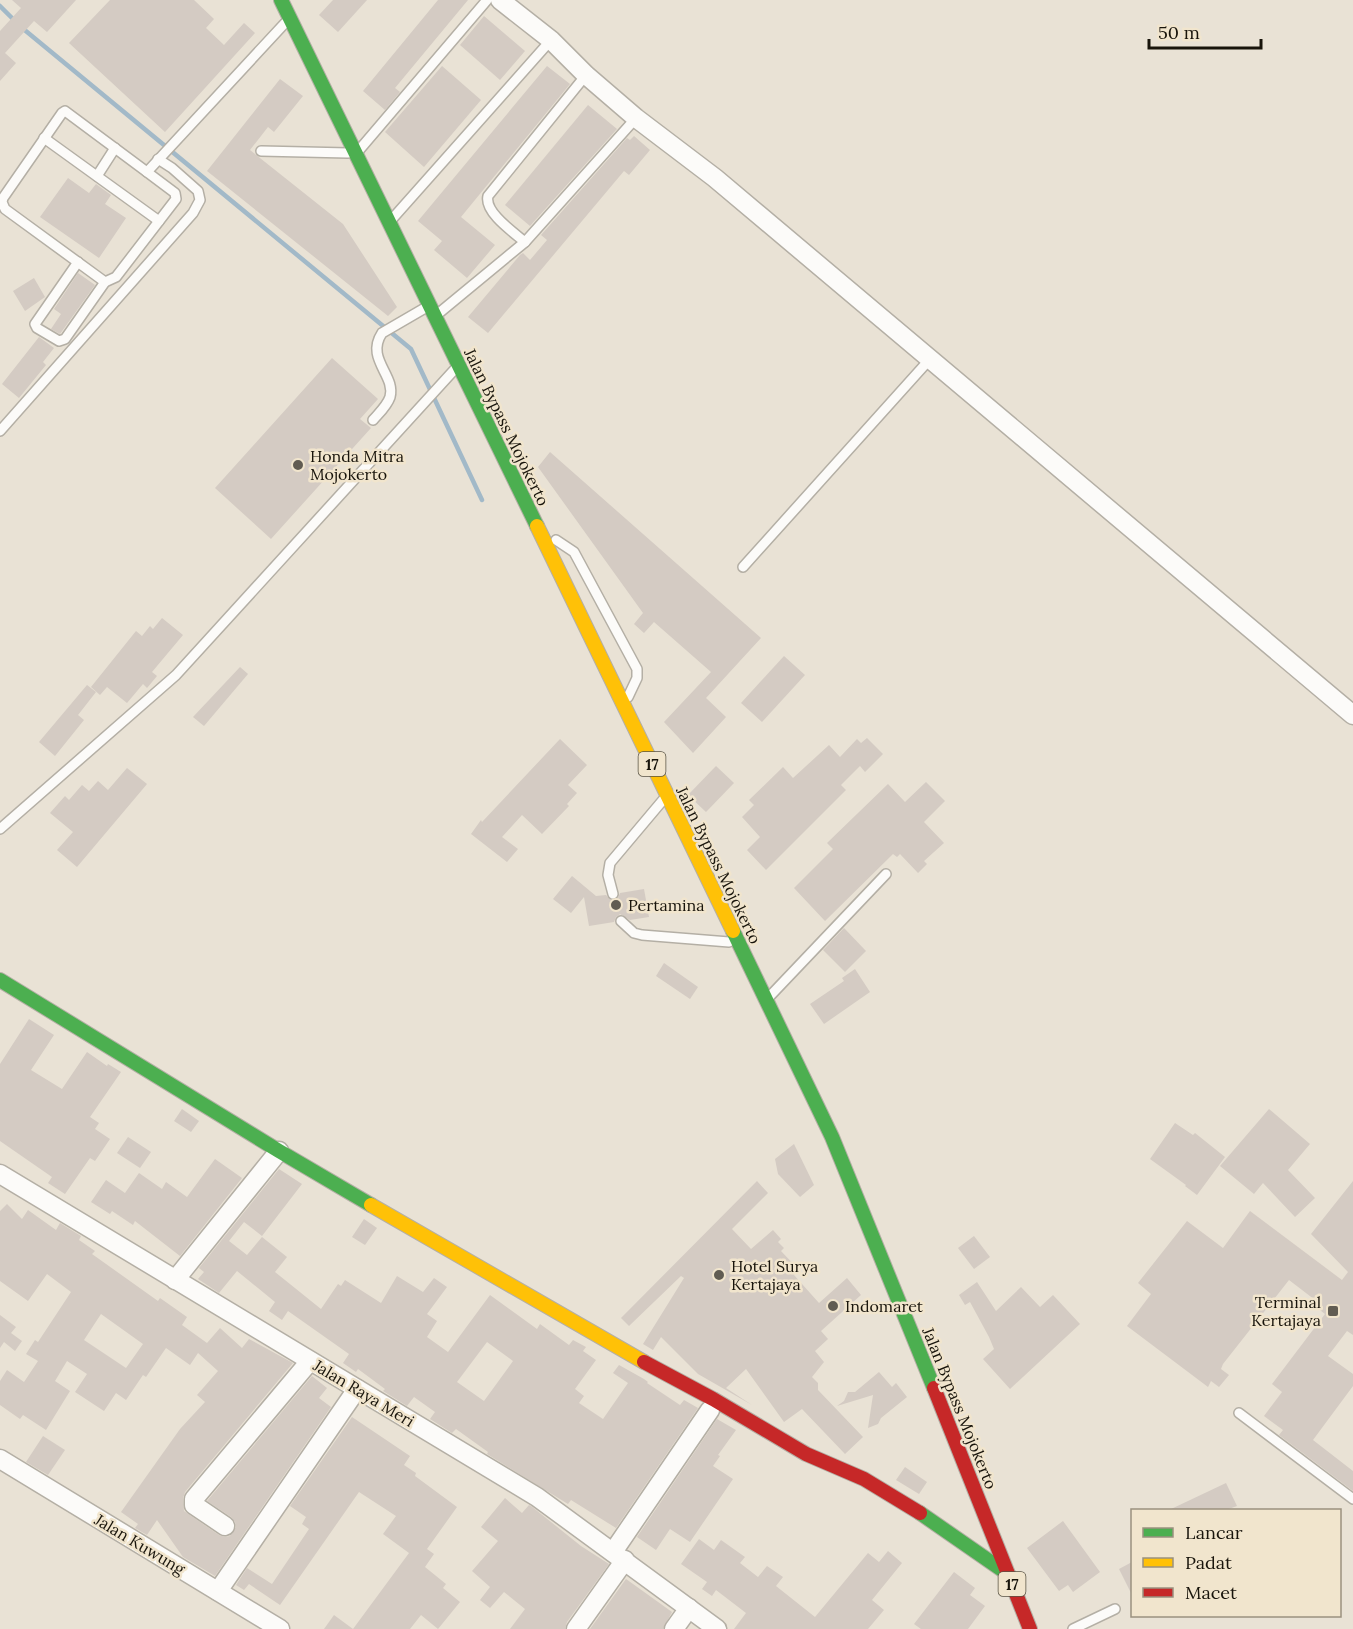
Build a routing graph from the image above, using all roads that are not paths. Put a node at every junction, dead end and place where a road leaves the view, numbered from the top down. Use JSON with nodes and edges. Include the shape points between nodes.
{"nodes":[{"id":1,"x":281,"y":0,"type":"edge"},
{"id":2,"x":487,"y":0,"type":"edge"},
{"id":3,"x":500,"y":0,"type":"edge"},
{"id":4,"x":290,"y":17,"type":"junction"},
{"id":5,"x":551,"y":40,"type":"junction"},
{"id":6,"x":586,"y":75,"type":"junction"},
{"id":7,"x":636,"y":118,"type":"junction"},
{"id":8,"x":44,"y":138,"type":"junction"},
{"id":9,"x":115,"y":148,"type":"junction"},
{"id":10,"x":261,"y":151,"type":"dead end"},
{"id":11,"x":356,"y":154,"type":"junction"},
{"id":12,"x":159,"y":158,"type":"junction"},
{"id":13,"x":147,"y":171,"type":"junction"},
{"id":14,"x":97,"y":176,"type":"junction"},
{"id":15,"x":159,"y":221,"type":"junction"},
{"id":16,"x":389,"y":223,"type":"junction"},
{"id":17,"x":525,"y":242,"type":"junction"},
{"id":18,"x":78,"y":262,"type":"junction"},
{"id":19,"x":105,"y":282,"type":"junction"},
{"id":20,"x":432,"y":311,"type":"junction"},
{"id":21,"x":930,"y":359,"type":"junction"},
{"id":22,"x":458,"y":366,"type":"junction"},
{"id":23,"x":373,"y":420,"type":"dead end"},
{"id":24,"x":0,"y":431,"type":"edge"},
{"id":25,"x":542,"y":536,"type":"junction"},
{"id":26,"x":743,"y":567,"type":"dead end"},
{"id":27,"x":624,"y":705,"type":"junction"},
{"id":28,"x":1353,"y":715,"type":"edge"},
{"id":29,"x":667,"y":795,"type":"junction"},
{"id":30,"x":0,"y":829,"type":"edge"},
{"id":31,"x":886,"y":874,"type":"dead end"},
{"id":32,"x":613,"y":894,"type":"dead end"},
{"id":33,"x":621,"y":921,"type":"dead end"},
{"id":34,"x":737,"y":942,"type":"junction"},
{"id":35,"x":0,"y":980,"type":"edge"},
{"id":36,"x":766,"y":1000,"type":"junction"},
{"id":37,"x":279,"y":1151,"type":"junction"},
{"id":38,"x":0,"y":1174,"type":"edge"},
{"id":39,"x":175,"y":1280,"type":"junction"},
{"id":40,"x":310,"y":1360,"type":"junction"},
{"id":41,"x":357,"y":1389,"type":"junction"},
{"id":42,"x":710,"y":1410,"type":"dead end"},
{"id":43,"x":1239,"y":1413,"type":"dead end"},
{"id":44,"x":0,"y":1459,"type":"edge"},
{"id":45,"x":1353,"y":1499,"type":"edge"},
{"id":46,"x":225,"y":1526,"type":"dead end"},
{"id":47,"x":619,"y":1556,"type":"junction"},
{"id":48,"x":1008,"y":1574,"type":"junction"},
{"id":49,"x":218,"y":1591,"type":"junction"},
{"id":50,"x":689,"y":1608,"type":"junction"},
{"id":51,"x":1115,"y":1609,"type":"dead end"},
{"id":52,"x":280,"y":1629,"type":"edge"},
{"id":53,"x":576,"y":1629,"type":"edge"},
{"id":54,"x":674,"y":1629,"type":"edge"},
{"id":55,"x":717,"y":1629,"type":"edge"},
{"id":56,"x":1030,"y":1629,"type":"edge"},
{"id":57,"x":1072,"y":1629,"type":"edge"}],
"edges":[{"from":1,"to":4,"type":"main road","name":"Jalan Bypass Mojokerto","number":"17"},
{"from":2,"to":11,"type":"lane"},
{"from":3,"to":5,"type":"street"},
{"from":4,"to":11,"type":"main road","name":"Jalan Bypass Mojokerto","number":"17"},
{"from":4,"to":12,"type":"lane"},
{"from":5,"to":6,"type":"street"},
{"from":5,"to":16,"type":"lane"},
{"from":6,"to":7,"type":"street"},
{"from":6,"to":17,"type":"lane","via":[[488,196],[490,210]]},
{"from":7,"to":17,"type":"lane"},
{"from":7,"to":21,"type":"street","via":[[715,178]]},
{"from":8,"to":9,"type":"lane","via":[[65,111]]},
{"from":8,"to":14,"type":"lane"},
{"from":8,"to":18,"type":"lane","via":[[3,198],[3,206]]},
{"from":9,"to":13,"type":"lane"},
{"from":9,"to":14,"type":"lane"},
{"from":10,"to":11,"type":"lane"},
{"from":11,"to":16,"type":"main road","name":"Jalan Bypass Mojokerto","number":"17"},
{"from":12,"to":13,"type":"lane"},
{"from":12,"to":24,"type":"lane","via":[[198,191],[200,200],[193,213]]},
{"from":13,"to":15,"type":"lane","via":[[177,197]]},
{"from":14,"to":15,"type":"lane"},
{"from":15,"to":19,"type":"lane","via":[[116,277]]},
{"from":16,"to":20,"type":"main road","name":"Jalan Bypass Mojokerto","number":"17"},
{"from":17,"to":20,"type":"lane"},
{"from":18,"to":19,"type":"lane"},
{"from":18,"to":19,"type":"lane","via":[[35,324],[37,328],[59,341],[65,339]]},
{"from":20,"to":22,"type":"main road","name":"Jalan Bypass Mojokerto","number":"17"},
{"from":20,"to":23,"type":"lane","via":[[382,333],[377,352],[391,393]]},
{"from":21,"to":26,"type":"lane"},
{"from":21,"to":28,"type":"street"},
{"from":22,"to":25,"type":"main road","name":"Jalan Bypass Mojokerto","number":"17"},
{"from":22,"to":30,"type":"lane","via":[[177,675]]},
{"from":25,"to":27,"type":"main road","name":"Jalan Bypass Mojokerto","number":"17"},
{"from":25,"to":27,"type":"lane","via":[[574,552],[637,669],[637,678]]},
{"from":27,"to":29,"type":"main road","name":"Jalan Bypass Mojokerto","number":"17"},
{"from":29,"to":32,"type":"lane","via":[[610,863],[608,875]]},
{"from":29,"to":34,"type":"main road","name":"Jalan Bypass Mojokerto","number":"17"},
{"from":31,"to":36,"type":"lane"},
{"from":33,"to":34,"type":"lane","via":[[642,935]]},
{"from":34,"to":36,"type":"main road","name":"Jalan Bypass Mojokerto","number":"17"},
{"from":35,"to":37,"type":"main road"},
{"from":36,"to":48,"type":"main road","name":"Jalan Bypass Mojokerto","number":"17","via":[[852,1183]]},
{"from":37,"to":39,"type":"street"},
{"from":37,"to":48,"type":"main road","via":[[603,1340],[806,1454],[864,1479],[902,1501]]},
{"from":38,"to":39,"type":"street","name":"Jalan Raya Meri"},
{"from":39,"to":40,"type":"street","name":"Jalan Raya Meri"},
{"from":40,"to":41,"type":"street","name":"Jalan Raya Meri"},
{"from":40,"to":46,"type":"street","via":[[194,1499],[194,1504]]},
{"from":41,"to":47,"type":"street","name":"Jalan Raya Meri","via":[[537,1497]]},
{"from":41,"to":49,"type":"street"},
{"from":42,"to":47,"type":"street"},
{"from":43,"to":45,"type":"lane"},
{"from":44,"to":49,"type":"street","name":"Jalan Kuwung"},
{"from":47,"to":50,"type":"street","name":"Jalan Raya Meri"},
{"from":47,"to":53,"type":"street"},
{"from":48,"to":56,"type":"main road","name":"Jalan Bypass Mojokerto","number":"17"},
{"from":49,"to":52,"type":"street","name":"Jalan Kuwung"},
{"from":50,"to":54,"type":"street"},
{"from":50,"to":55,"type":"street","name":"Jalan Raya Meri"},
{"from":51,"to":57,"type":"lane"}]}
